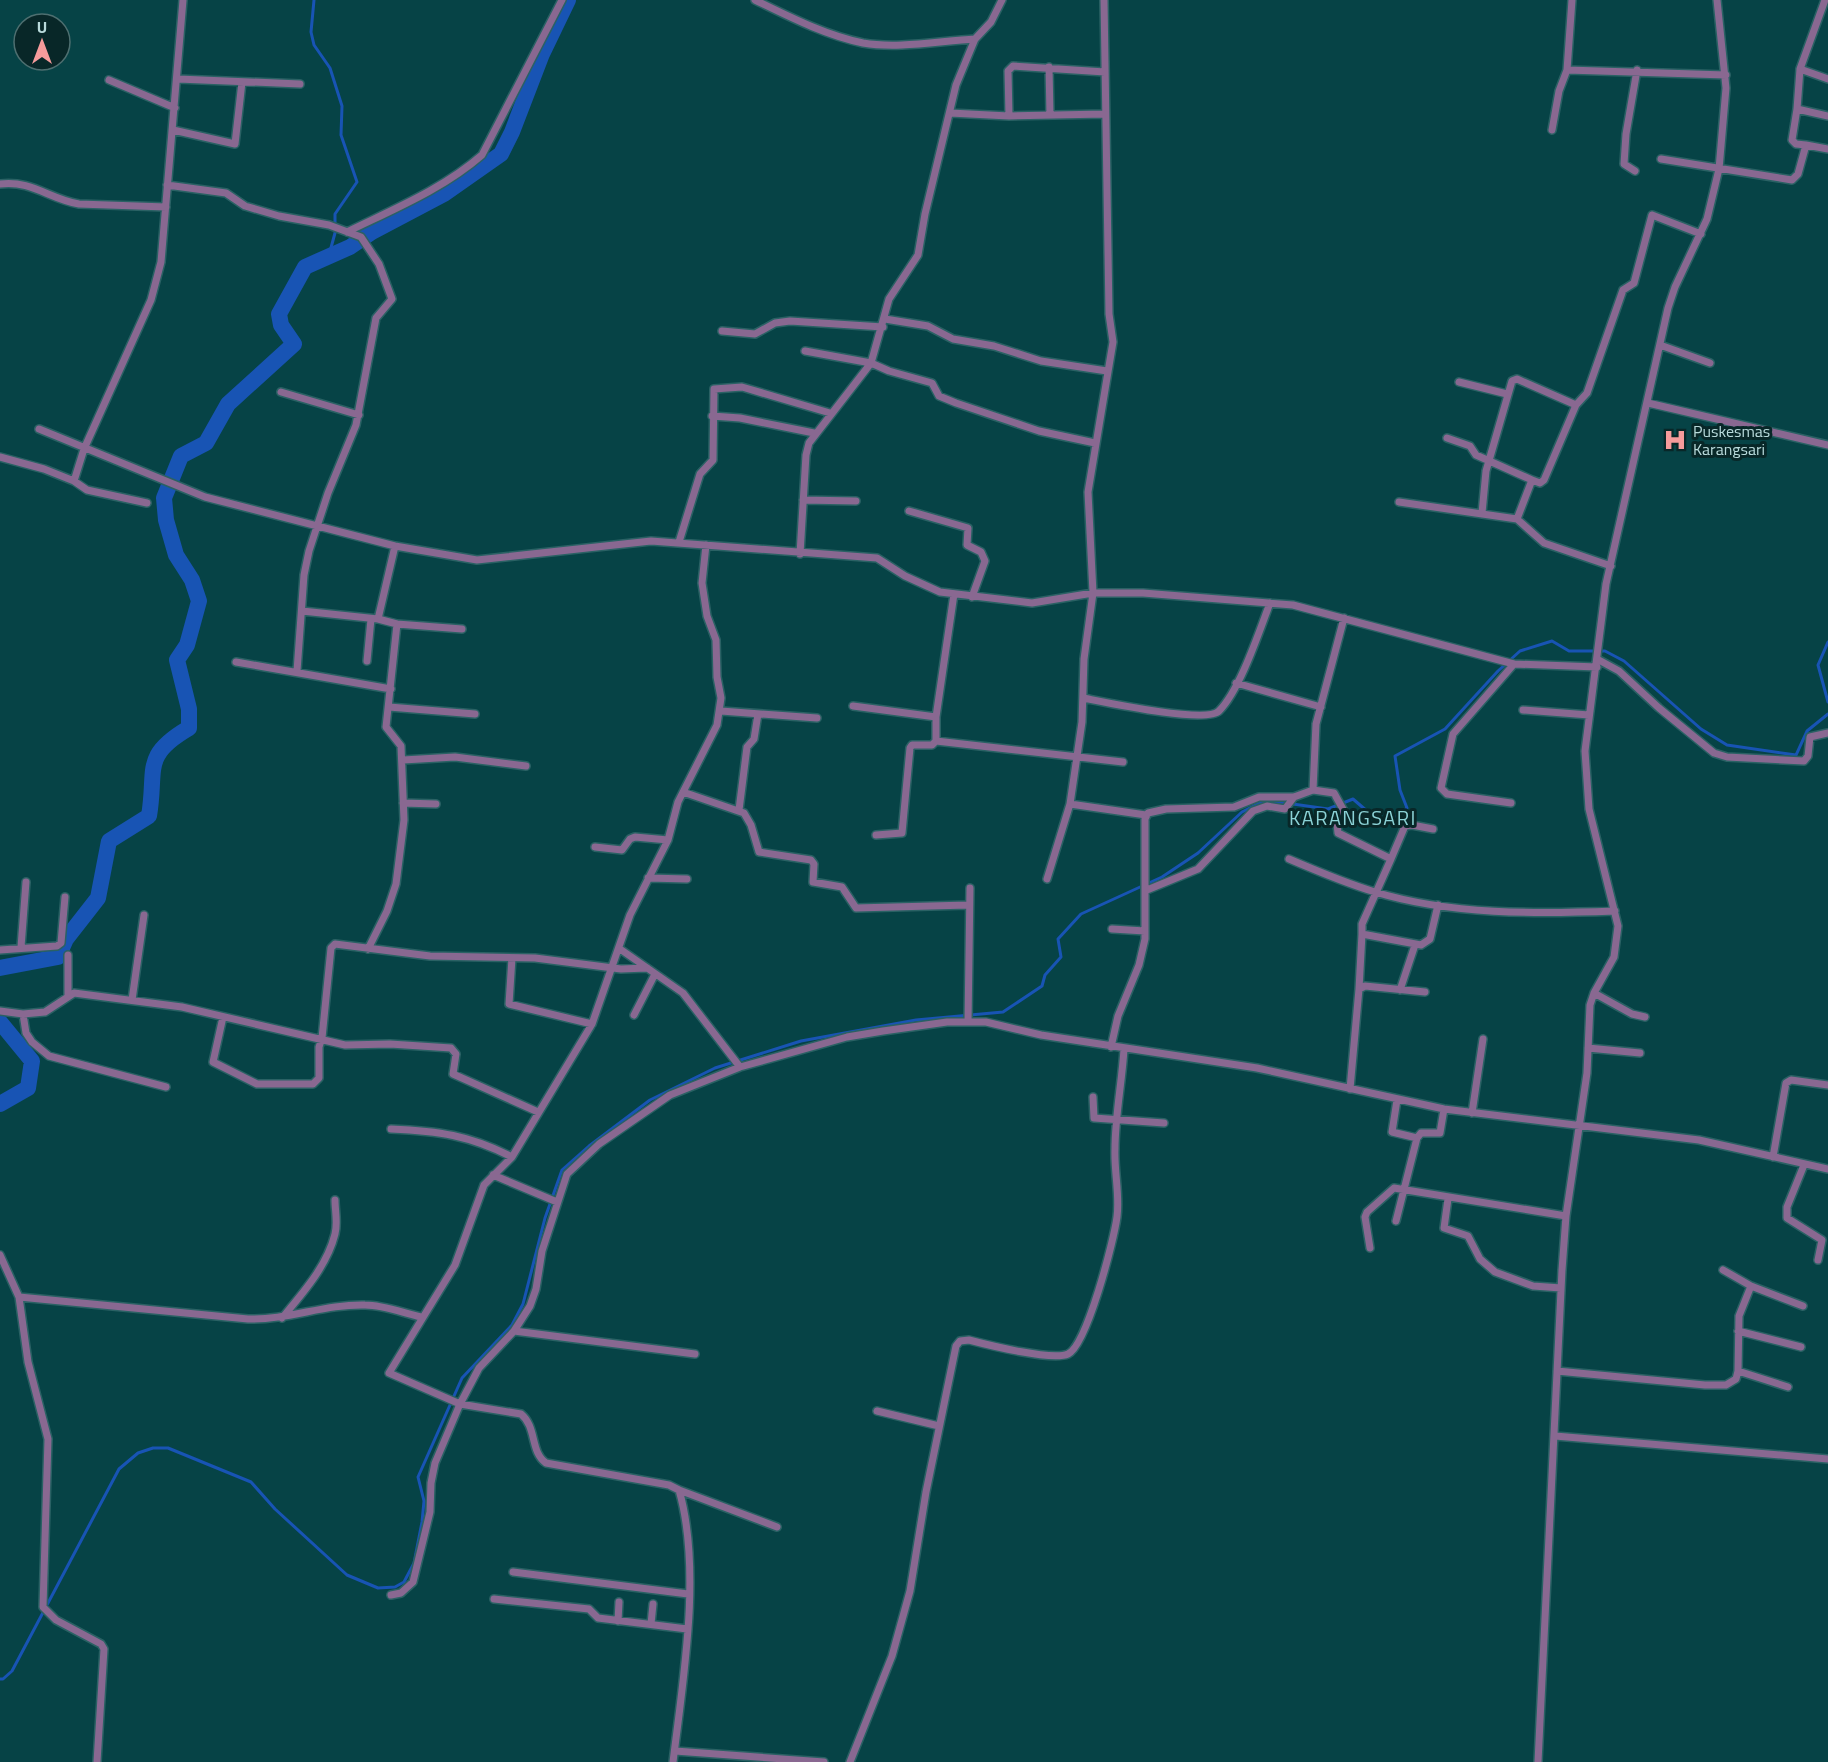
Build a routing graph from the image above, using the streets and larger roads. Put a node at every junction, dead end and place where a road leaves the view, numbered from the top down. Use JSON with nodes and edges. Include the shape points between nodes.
{"nodes":[{"id":1,"x":183,"y":0,"type":"edge"},
{"id":2,"x":562,"y":0,"type":"edge"},
{"id":3,"x":755,"y":0,"type":"edge"},
{"id":4,"x":1002,"y":0,"type":"edge"},
{"id":5,"x":1104,"y":0,"type":"edge"},
{"id":6,"x":1572,"y":0,"type":"edge"},
{"id":7,"x":1717,"y":0,"type":"edge"},
{"id":8,"x":1825,"y":0,"type":"edge"},
{"id":9,"x":975,"y":39,"type":"junction"},
{"id":10,"x":1049,"y":67,"type":"junction"},
{"id":11,"x":1800,"y":69,"type":"junction"},
{"id":12,"x":1567,"y":70,"type":"junction"},
{"id":13,"x":1637,"y":70,"type":"junction"},
{"id":14,"x":1105,"y":72,"type":"junction"},
{"id":15,"x":1726,"y":75,"type":"junction"},
{"id":16,"x":178,"y":79,"type":"junction"},
{"id":17,"x":1828,"y":79,"type":"edge"},
{"id":18,"x":109,"y":80,"type":"dead end"},
{"id":19,"x":242,"y":82,"type":"junction"},
{"id":20,"x":300,"y":84,"type":"dead end"},
{"id":21,"x":175,"y":108,"type":"junction"},
{"id":22,"x":1797,"y":110,"type":"junction"},
{"id":23,"x":950,"y":113,"type":"junction"},
{"id":24,"x":1105,"y":114,"type":"junction"},
{"id":25,"x":1050,"y":115,"type":"junction"},
{"id":26,"x":1009,"y":116,"type":"junction"},
{"id":27,"x":1828,"y":116,"type":"edge"},
{"id":28,"x":173,"y":130,"type":"junction"},
{"id":29,"x":1552,"y":130,"type":"dead end"},
{"id":30,"x":1806,"y":145,"type":"junction"},
{"id":31,"x":1828,"y":149,"type":"edge"},
{"id":32,"x":1661,"y":159,"type":"dead end"},
{"id":33,"x":1719,"y":169,"type":"junction"},
{"id":34,"x":1635,"y":171,"type":"dead end"},
{"id":35,"x":0,"y":184,"type":"edge"},
{"id":36,"x":167,"y":185,"type":"junction"},
{"id":37,"x":166,"y":207,"type":"junction"},
{"id":38,"x":345,"y":231,"type":"junction"},
{"id":39,"x":1701,"y":234,"type":"junction"},
{"id":40,"x":885,"y":319,"type":"junction"},
{"id":41,"x":883,"y":327,"type":"junction"},
{"id":42,"x":722,"y":331,"type":"dead end"},
{"id":43,"x":1660,"y":345,"type":"junction"},
{"id":44,"x":805,"y":351,"type":"dead end"},
{"id":45,"x":871,"y":363,"type":"junction"},
{"id":46,"x":1710,"y":363,"type":"dead end"},
{"id":47,"x":1107,"y":371,"type":"junction"},
{"id":48,"x":1459,"y":382,"type":"dead end"},
{"id":49,"x":281,"y":392,"type":"dead end"},
{"id":50,"x":1507,"y":394,"type":"junction"},
{"id":51,"x":1648,"y":403,"type":"junction"},
{"id":52,"x":1576,"y":405,"type":"junction"},
{"id":53,"x":830,"y":413,"type":"junction"},
{"id":54,"x":359,"y":415,"type":"junction"},
{"id":55,"x":712,"y":416,"type":"junction"},
{"id":56,"x":39,"y":429,"type":"dead end"},
{"id":57,"x":814,"y":433,"type":"junction"},
{"id":58,"x":1447,"y":438,"type":"dead end"},
{"id":59,"x":1095,"y":443,"type":"junction"},
{"id":60,"x":1828,"y":445,"type":"edge"},
{"id":61,"x":84,"y":449,"type":"junction"},
{"id":62,"x":0,"y":458,"type":"edge"},
{"id":63,"x":1488,"y":460,"type":"junction"},
{"id":64,"x":1532,"y":480,"type":"junction"},
{"id":65,"x":74,"y":481,"type":"junction"},
{"id":66,"x":803,"y":500,"type":"junction"},
{"id":67,"x":856,"y":501,"type":"dead end"},
{"id":68,"x":1399,"y":502,"type":"dead end"},
{"id":69,"x":147,"y":503,"type":"dead end"},
{"id":70,"x":909,"y":512,"type":"dead end"},
{"id":71,"x":1482,"y":513,"type":"junction"},
{"id":72,"x":1518,"y":519,"type":"junction"},
{"id":73,"x":316,"y":524,"type":"junction"},
{"id":74,"x":678,"y":542,"type":"junction"},
{"id":75,"x":706,"y":545,"type":"junction"},
{"id":76,"x":396,"y":546,"type":"junction"},
{"id":77,"x":800,"y":554,"type":"junction"},
{"id":78,"x":1611,"y":566,"type":"junction"},
{"id":79,"x":1093,"y":593,"type":"junction"},
{"id":80,"x":954,"y":594,"type":"junction"},
{"id":81,"x":972,"y":597,"type":"junction"},
{"id":82,"x":1270,"y":603,"type":"junction"},
{"id":83,"x":302,"y":611,"type":"junction"},
{"id":84,"x":1344,"y":618,"type":"junction"},
{"id":85,"x":374,"y":619,"type":"junction"},
{"id":86,"x":397,"y":624,"type":"junction"},
{"id":87,"x":462,"y":629,"type":"dead end"},
{"id":88,"x":1597,"y":657,"type":"junction"},
{"id":89,"x":367,"y":661,"type":"dead end"},
{"id":90,"x":236,"y":662,"type":"dead end"},
{"id":91,"x":1514,"y":664,"type":"junction"},
{"id":92,"x":297,"y":671,"type":"junction"},
{"id":93,"x":1236,"y":683,"type":"junction"},
{"id":94,"x":391,"y":689,"type":"junction"},
{"id":95,"x":1083,"y":698,"type":"junction"},
{"id":96,"x":853,"y":706,"type":"dead end"},
{"id":97,"x":389,"y":707,"type":"junction"},
{"id":98,"x":1321,"y":707,"type":"junction"},
{"id":99,"x":1523,"y":710,"type":"dead end"},
{"id":100,"x":720,"y":711,"type":"junction"},
{"id":101,"x":475,"y":714,"type":"dead end"},
{"id":102,"x":758,"y":714,"type":"junction"},
{"id":103,"x":1589,"y":715,"type":"junction"},
{"id":104,"x":936,"y":717,"type":"junction"},
{"id":105,"x":817,"y":718,"type":"dead end"},
{"id":106,"x":1828,"y":733,"type":"edge"},
{"id":107,"x":936,"y":741,"type":"junction"},
{"id":108,"x":1077,"y":758,"type":"junction"},
{"id":109,"x":403,"y":760,"type":"junction"},
{"id":110,"x":1123,"y":762,"type":"dead end"},
{"id":111,"x":526,"y":766,"type":"dead end"},
{"id":112,"x":1313,"y":790,"type":"junction"},
{"id":113,"x":683,"y":792,"type":"junction"},
{"id":114,"x":1292,"y":801,"type":"junction"},
{"id":115,"x":1260,"y":802,"type":"junction"},
{"id":116,"x":403,"y":803,"type":"junction"},
{"id":117,"x":1511,"y":803,"type":"dead end"},
{"id":118,"x":436,"y":804,"type":"dead end"},
{"id":119,"x":1070,"y":804,"type":"junction"},
{"id":120,"x":739,"y":810,"type":"junction"},
{"id":121,"x":1146,"y":815,"type":"junction"},
{"id":122,"x":1433,"y":829,"type":"dead end"},
{"id":123,"x":876,"y":835,"type":"dead end"},
{"id":124,"x":668,"y":840,"type":"junction"},
{"id":125,"x":595,"y":847,"type":"dead end"},
{"id":126,"x":1289,"y":859,"type":"dead end"},
{"id":127,"x":1391,"y":859,"type":"junction"},
{"id":128,"x":648,"y":878,"type":"junction"},
{"id":129,"x":687,"y":879,"type":"dead end"},
{"id":130,"x":1047,"y":879,"type":"dead end"},
{"id":131,"x":26,"y":882,"type":"dead end"},
{"id":132,"x":1147,"y":887,"type":"junction"},
{"id":133,"x":970,"y":888,"type":"dead end"},
{"id":134,"x":1377,"y":892,"type":"junction"},
{"id":135,"x":65,"y":897,"type":"dead end"},
{"id":136,"x":968,"y":905,"type":"junction"},
{"id":137,"x":1438,"y":905,"type":"junction"},
{"id":138,"x":1615,"y":911,"type":"junction"},
{"id":139,"x":144,"y":915,"type":"dead end"},
{"id":140,"x":1112,"y":929,"type":"dead end"},
{"id":141,"x":1145,"y":931,"type":"junction"},
{"id":142,"x":1362,"y":934,"type":"junction"},
{"id":143,"x":1415,"y":945,"type":"junction"},
{"id":144,"x":21,"y":947,"type":"junction"},
{"id":145,"x":368,"y":949,"type":"junction"},
{"id":146,"x":620,"y":949,"type":"junction"},
{"id":147,"x":0,"y":950,"type":"edge"},
{"id":148,"x":68,"y":955,"type":"dead end"},
{"id":149,"x":512,"y":958,"type":"junction"},
{"id":150,"x":614,"y":968,"type":"junction"},
{"id":151,"x":647,"y":968,"type":"junction"},
{"id":152,"x":655,"y":974,"type":"junction"},
{"id":153,"x":1359,"y":989,"type":"junction"},
{"id":154,"x":1400,"y":990,"type":"junction"},
{"id":155,"x":1425,"y":992,"type":"dead end"},
{"id":156,"x":1594,"y":993,"type":"junction"},
{"id":157,"x":68,"y":995,"type":"junction"},
{"id":158,"x":132,"y":1000,"type":"junction"},
{"id":159,"x":0,"y":1011,"type":"edge"},
{"id":160,"x":23,"y":1014,"type":"junction"},
{"id":161,"x":634,"y":1015,"type":"dead end"},
{"id":162,"x":223,"y":1017,"type":"junction"},
{"id":163,"x":1645,"y":1017,"type":"dead end"},
{"id":164,"x":968,"y":1020,"type":"junction"},
{"id":165,"x":592,"y":1024,"type":"junction"},
{"id":166,"x":322,"y":1038,"type":"junction"},
{"id":167,"x":1483,"y":1039,"type":"dead end"},
{"id":168,"x":1111,"y":1047,"type":"junction"},
{"id":169,"x":1588,"y":1048,"type":"junction"},
{"id":170,"x":1124,"y":1049,"type":"junction"},
{"id":171,"x":1640,"y":1053,"type":"dead end"},
{"id":172,"x":739,"y":1065,"type":"junction"},
{"id":173,"x":1828,"y":1085,"type":"edge"},
{"id":174,"x":166,"y":1087,"type":"dead end"},
{"id":175,"x":1350,"y":1089,"type":"junction"},
{"id":176,"x":1093,"y":1097,"type":"dead end"},
{"id":177,"x":1397,"y":1100,"type":"junction"},
{"id":178,"x":1444,"y":1109,"type":"junction"},
{"id":179,"x":538,"y":1112,"type":"junction"},
{"id":180,"x":1472,"y":1113,"type":"junction"},
{"id":181,"x":1118,"y":1119,"type":"junction"},
{"id":182,"x":1164,"y":1123,"type":"dead end"},
{"id":183,"x":1581,"y":1124,"type":"junction"},
{"id":184,"x":391,"y":1129,"type":"dead end"},
{"id":185,"x":1417,"y":1138,"type":"junction"},
{"id":186,"x":512,"y":1157,"type":"junction"},
{"id":187,"x":1773,"y":1157,"type":"junction"},
{"id":188,"x":1804,"y":1165,"type":"junction"},
{"id":189,"x":1828,"y":1170,"type":"edge"},
{"id":190,"x":493,"y":1175,"type":"junction"},
{"id":191,"x":1403,"y":1189,"type":"junction"},
{"id":192,"x":1448,"y":1199,"type":"junction"},
{"id":193,"x":335,"y":1200,"type":"dead end"},
{"id":194,"x":553,"y":1200,"type":"junction"},
{"id":195,"x":1566,"y":1216,"type":"junction"},
{"id":196,"x":1396,"y":1221,"type":"dead end"},
{"id":197,"x":1370,"y":1248,"type":"dead end"},
{"id":198,"x":0,"y":1255,"type":"edge"},
{"id":199,"x":1818,"y":1260,"type":"dead end"},
{"id":200,"x":1723,"y":1270,"type":"dead end"},
{"id":201,"x":1751,"y":1286,"type":"junction"},
{"id":202,"x":1560,"y":1288,"type":"junction"},
{"id":203,"x":19,"y":1297,"type":"junction"},
{"id":204,"x":1803,"y":1306,"type":"dead end"},
{"id":205,"x":421,"y":1317,"type":"junction"},
{"id":206,"x":282,"y":1318,"type":"junction"},
{"id":207,"x":1738,"y":1330,"type":"junction"},
{"id":208,"x":514,"y":1331,"type":"junction"},
{"id":209,"x":1800,"y":1347,"type":"dead end"},
{"id":210,"x":695,"y":1354,"type":"dead end"},
{"id":211,"x":1557,"y":1371,"type":"junction"},
{"id":212,"x":1738,"y":1371,"type":"junction"},
{"id":213,"x":1788,"y":1386,"type":"dead end"},
{"id":214,"x":455,"y":1402,"type":"junction"},
{"id":215,"x":877,"y":1411,"type":"dead end"},
{"id":216,"x":939,"y":1426,"type":"junction"},
{"id":217,"x":1555,"y":1436,"type":"junction"},
{"id":218,"x":1828,"y":1459,"type":"edge"},
{"id":219,"x":679,"y":1490,"type":"junction"},
{"id":220,"x":777,"y":1527,"type":"dead end"},
{"id":221,"x":513,"y":1572,"type":"dead end"},
{"id":222,"x":688,"y":1594,"type":"junction"},
{"id":223,"x":391,"y":1595,"type":"dead end"},
{"id":224,"x":494,"y":1599,"type":"dead end"},
{"id":225,"x":619,"y":1602,"type":"dead end"},
{"id":226,"x":652,"y":1604,"type":"dead end"},
{"id":227,"x":618,"y":1621,"type":"junction"},
{"id":228,"x":651,"y":1624,"type":"junction"},
{"id":229,"x":687,"y":1629,"type":"junction"},
{"id":230,"x":675,"y":1751,"type":"junction"},
{"id":231,"x":97,"y":1762,"type":"edge"},
{"id":232,"x":673,"y":1762,"type":"edge"},
{"id":233,"x":824,"y":1762,"type":"edge"},
{"id":234,"x":850,"y":1762,"type":"edge"},
{"id":235,"x":1538,"y":1762,"type":"edge"}],
"edges":[{"from":1,"to":16,"type":"street"},
{"from":2,"to":38,"type":"street","via":[[482,155],[435,189]]},
{"from":3,"to":9,"type":"street","via":[[816,29],[864,43]]},
{"from":4,"to":9,"type":"street","via":[[991,22]]},
{"from":5,"to":14,"type":"street"},
{"from":6,"to":12,"type":"street"},
{"from":7,"to":15,"type":"street"},
{"from":8,"to":11,"type":"street"},
{"from":9,"to":23,"type":"street","via":[[956,84]]},
{"from":10,"to":14,"type":"street"},
{"from":10,"to":25,"type":"street"},
{"from":10,"to":26,"type":"street","via":[[1016,65],[1009,69]]},
{"from":11,"to":17,"type":"street"},
{"from":11,"to":22,"type":"street"},
{"from":12,"to":13,"type":"street"},
{"from":12,"to":29,"type":"street"},
{"from":13,"to":15,"type":"street"},
{"from":13,"to":34,"type":"street","via":[[1624,164]]},
{"from":14,"to":24,"type":"street"},
{"from":15,"to":33,"type":"street"},
{"from":16,"to":19,"type":"street"},
{"from":16,"to":21,"type":"street"},
{"from":18,"to":21,"type":"street"},
{"from":19,"to":20,"type":"street"},
{"from":19,"to":28,"type":"street","via":[[235,144]]},
{"from":21,"to":28,"type":"street"},
{"from":22,"to":27,"type":"street"},
{"from":22,"to":30,"type":"street","via":[[1792,140]]},
{"from":23,"to":26,"type":"street"},
{"from":23,"to":40,"type":"street","via":[[918,255],[890,299]]},
{"from":24,"to":25,"type":"street"},
{"from":24,"to":47,"type":"street","via":[[1109,314],[1113,342]]},
{"from":25,"to":26,"type":"street"},
{"from":28,"to":36,"type":"street"},
{"from":30,"to":31,"type":"street"},
{"from":30,"to":33,"type":"street","via":[[1798,174],[1792,180]]},
{"from":32,"to":33,"type":"street"},
{"from":33,"to":39,"type":"street"},
{"from":35,"to":37,"type":"street","via":[[26,184],[79,204]]},
{"from":36,"to":37,"type":"street"},
{"from":36,"to":38,"type":"street","via":[[219,191],[245,206]]},
{"from":37,"to":61,"type":"street","via":[[161,262],[151,300]]},
{"from":38,"to":54,"type":"street","via":[[363,239],[379,264],[392,299],[375,318]]},
{"from":39,"to":43,"type":"street","via":[[1675,287]]},
{"from":39,"to":52,"type":"street","via":[[1652,215],[1634,283],[1623,291],[1587,393]]},
{"from":40,"to":41,"type":"street"},
{"from":40,"to":47,"type":"street","via":[[935,328],[953,339],[994,346],[1041,361]]},
{"from":41,"to":42,"type":"street","via":[[790,321],[775,323],[755,334]]},
{"from":41,"to":45,"type":"street"},
{"from":43,"to":46,"type":"street"},
{"from":43,"to":51,"type":"street"},
{"from":44,"to":45,"type":"street"},
{"from":45,"to":53,"type":"street"},
{"from":45,"to":59,"type":"street","via":[[932,383],[939,396],[956,403],[1038,430]]},
{"from":47,"to":59,"type":"street"},
{"from":48,"to":50,"type":"street"},
{"from":49,"to":54,"type":"street"},
{"from":50,"to":52,"type":"street","via":[[1512,381],[1517,379]]},
{"from":50,"to":63,"type":"street"},
{"from":51,"to":60,"type":"street"},
{"from":51,"to":78,"type":"street"},
{"from":52,"to":64,"type":"street","via":[[1544,480]]},
{"from":53,"to":55,"type":"street","via":[[742,387],[728,387],[714,389]]},
{"from":53,"to":57,"type":"street"},
{"from":54,"to":73,"type":"street"},
{"from":55,"to":57,"type":"street"},
{"from":55,"to":74,"type":"street","via":[[713,460],[700,474]]},
{"from":56,"to":61,"type":"street"},
{"from":57,"to":66,"type":"street","via":[[806,455]]},
{"from":58,"to":63,"type":"street","via":[[1470,446],[1476,455]]},
{"from":59,"to":79,"type":"street","via":[[1088,514]]},
{"from":61,"to":65,"type":"street"},
{"from":61,"to":73,"type":"street","via":[[205,497]]},
{"from":62,"to":65,"type":"street"},
{"from":63,"to":64,"type":"street"},
{"from":63,"to":71,"type":"street"},
{"from":64,"to":72,"type":"street"},
{"from":65,"to":69,"type":"street","via":[[87,490]]},
{"from":66,"to":67,"type":"street"},
{"from":66,"to":77,"type":"street"},
{"from":68,"to":71,"type":"street"},
{"from":70,"to":81,"type":"street","via":[[968,528],[967,545],[981,552],[985,561]]},
{"from":71,"to":72,"type":"street"},
{"from":72,"to":78,"type":"street","via":[[1544,543]]},
{"from":73,"to":76,"type":"street"},
{"from":73,"to":83,"type":"street","via":[[304,575]]},
{"from":74,"to":75,"type":"street"},
{"from":74,"to":76,"type":"street","via":[[627,542],[477,560]]},
{"from":75,"to":77,"type":"street"},
{"from":75,"to":100,"type":"street","via":[[702,583],[707,616],[716,640]]},
{"from":76,"to":85,"type":"street"},
{"from":77,"to":80,"type":"street","via":[[876,558],[905,576]]},
{"from":78,"to":88,"type":"street"},
{"from":79,"to":81,"type":"street","via":[[1032,603]]},
{"from":79,"to":82,"type":"street"},
{"from":79,"to":95,"type":"street"},
{"from":80,"to":81,"type":"street"},
{"from":80,"to":104,"type":"street"},
{"from":82,"to":84,"type":"street"},
{"from":82,"to":93,"type":"street"},
{"from":83,"to":85,"type":"street"},
{"from":83,"to":92,"type":"street"},
{"from":84,"to":91,"type":"street"},
{"from":84,"to":98,"type":"street"},
{"from":85,"to":86,"type":"street"},
{"from":85,"to":89,"type":"street"},
{"from":86,"to":87,"type":"street"},
{"from":86,"to":94,"type":"street"},
{"from":88,"to":91,"type":"street"},
{"from":88,"to":103,"type":"street"},
{"from":88,"to":106,"type":"street","via":[[1619,671],[1714,753],[1804,761],[1810,737]]},
{"from":90,"to":92,"type":"street"},
{"from":91,"to":117,"type":"street","via":[[1453,735],[1441,788],[1447,794]]},
{"from":92,"to":94,"type":"street"},
{"from":93,"to":95,"type":"street","via":[[1218,712],[1210,715]]},
{"from":93,"to":98,"type":"street"},
{"from":94,"to":97,"type":"street"},
{"from":95,"to":108,"type":"street"},
{"from":96,"to":104,"type":"street"},
{"from":97,"to":101,"type":"street"},
{"from":97,"to":109,"type":"street","via":[[387,731],[401,746]]},
{"from":98,"to":112,"type":"street","via":[[1315,733]]},
{"from":99,"to":103,"type":"street"},
{"from":100,"to":102,"type":"street"},
{"from":100,"to":113,"type":"street","via":[[717,725]]},
{"from":102,"to":105,"type":"street"},
{"from":102,"to":120,"type":"street","via":[[754,739],[747,747]]},
{"from":103,"to":138,"type":"street","via":[[1585,751],[1588,809]]},
{"from":104,"to":107,"type":"street"},
{"from":107,"to":108,"type":"street"},
{"from":107,"to":123,"type":"street","via":[[910,748],[902,833]]},
{"from":108,"to":110,"type":"street"},
{"from":108,"to":119,"type":"street"},
{"from":109,"to":111,"type":"street","via":[[455,757]]},
{"from":109,"to":116,"type":"street"},
{"from":112,"to":114,"type":"street"},
{"from":112,"to":127,"type":"street","via":[[1330,791],[1337,796],[1344,811],[1338,828]]},
{"from":113,"to":120,"type":"street"},
{"from":113,"to":124,"type":"street"},
{"from":114,"to":115,"type":"street"},
{"from":114,"to":115,"type":"street","via":[[1285,809]]},
{"from":115,"to":121,"type":"street","via":[[1156,810]]},
{"from":115,"to":132,"type":"street","via":[[1198,869]]},
{"from":116,"to":118,"type":"street"},
{"from":116,"to":145,"type":"street","via":[[396,884]]},
{"from":119,"to":121,"type":"street"},
{"from":119,"to":130,"type":"street"},
{"from":120,"to":136,"type":"street","via":[[751,825],[759,852],[811,860],[813,882],[842,887],[855,908]]},
{"from":121,"to":132,"type":"street"},
{"from":122,"to":127,"type":"street","via":[[1405,826]]},
{"from":124,"to":125,"type":"street","via":[[635,837],[624,849]]},
{"from":124,"to":128,"type":"street"},
{"from":126,"to":134,"type":"street"},
{"from":127,"to":134,"type":"street"},
{"from":128,"to":129,"type":"street"},
{"from":128,"to":146,"type":"street","via":[[630,915]]},
{"from":131,"to":144,"type":"street"},
{"from":132,"to":141,"type":"street"},
{"from":133,"to":136,"type":"street"},
{"from":134,"to":137,"type":"street"},
{"from":134,"to":142,"type":"street","via":[[1362,924]]},
{"from":135,"to":144,"type":"street","via":[[61,942],[51,948]]},
{"from":136,"to":164,"type":"street"},
{"from":137,"to":138,"type":"street","via":[[1551,914]]},
{"from":137,"to":143,"type":"street","via":[[1430,939]]},
{"from":138,"to":156,"type":"street","via":[[1618,943]]},
{"from":139,"to":158,"type":"street"},
{"from":140,"to":141,"type":"street"},
{"from":141,"to":168,"type":"street","via":[[1139,965],[1118,1016]]},
{"from":142,"to":143,"type":"street"},
{"from":142,"to":153,"type":"street"},
{"from":143,"to":154,"type":"street"},
{"from":144,"to":147,"type":"street"},
{"from":145,"to":149,"type":"street","via":[[430,957]]},
{"from":145,"to":166,"type":"street","via":[[333,945]]},
{"from":146,"to":150,"type":"street"},
{"from":146,"to":151,"type":"street"},
{"from":148,"to":157,"type":"street"},
{"from":149,"to":150,"type":"street"},
{"from":149,"to":165,"type":"street","via":[[509,1004]]},
{"from":150,"to":151,"type":"street"},
{"from":150,"to":165,"type":"street"},
{"from":151,"to":152,"type":"street"},
{"from":152,"to":161,"type":"street"},
{"from":152,"to":172,"type":"street","via":[[683,993]]},
{"from":153,"to":154,"type":"street","via":[[1365,986]]},
{"from":153,"to":175,"type":"street"},
{"from":154,"to":155,"type":"street"},
{"from":156,"to":163,"type":"street"},
{"from":156,"to":169,"type":"street"},
{"from":157,"to":158,"type":"street"},
{"from":157,"to":160,"type":"street","via":[[45,1012]]},
{"from":158,"to":162,"type":"street"},
{"from":159,"to":160,"type":"street"},
{"from":160,"to":174,"type":"street","via":[[26,1033],[49,1056]]},
{"from":162,"to":166,"type":"street"},
{"from":162,"to":166,"type":"street","via":[[212,1061],[257,1084],[317,1082]]},
{"from":164,"to":168,"type":"street"},
{"from":164,"to":172,"type":"street","via":[[847,1037]]},
{"from":165,"to":179,"type":"street"},
{"from":166,"to":179,"type":"street","via":[[345,1045],[451,1048],[456,1054],[453,1074]]},
{"from":167,"to":180,"type":"street"},
{"from":168,"to":170,"type":"street"},
{"from":169,"to":171,"type":"street"},
{"from":169,"to":183,"type":"street"},
{"from":170,"to":175,"type":"street","via":[[1257,1068]]},
{"from":170,"to":181,"type":"street"},
{"from":172,"to":194,"type":"street","via":[[670,1095],[599,1144],[567,1174]]},
{"from":173,"to":187,"type":"street","via":[[1791,1080],[1786,1083]]},
{"from":175,"to":177,"type":"street"},
{"from":176,"to":181,"type":"street","via":[[1094,1118]]},
{"from":177,"to":178,"type":"street"},
{"from":177,"to":185,"type":"street","via":[[1392,1132]]},
{"from":178,"to":180,"type":"street"},
{"from":178,"to":185,"type":"street","via":[[1440,1133],[1421,1133]]},
{"from":179,"to":186,"type":"street"},
{"from":180,"to":183,"type":"street"},
{"from":181,"to":182,"type":"street"},
{"from":181,"to":216,"type":"street","via":[[1115,1227],[1102,1278],[1075,1347],[1062,1355],[960,1341]]},
{"from":183,"to":187,"type":"street","via":[[1699,1140]]},
{"from":183,"to":195,"type":"street"},
{"from":184,"to":186,"type":"street","via":[[456,1134]]},
{"from":185,"to":191,"type":"street"},
{"from":186,"to":190,"type":"street"},
{"from":187,"to":188,"type":"street"},
{"from":188,"to":189,"type":"street"},
{"from":188,"to":199,"type":"street","via":[[1786,1218],[1822,1240]]},
{"from":190,"to":194,"type":"street"},
{"from":190,"to":205,"type":"street","via":[[480,1193],[455,1264]]},
{"from":191,"to":192,"type":"street"},
{"from":191,"to":196,"type":"street"},
{"from":191,"to":197,"type":"street","via":[[1394,1188],[1367,1212]]},
{"from":192,"to":195,"type":"street"},
{"from":192,"to":202,"type":"street","via":[[1444,1228],[1468,1236],[1489,1268],[1530,1286]]},
{"from":193,"to":206,"type":"street","via":[[335,1233],[324,1259],[309,1286]]},
{"from":194,"to":208,"type":"street","via":[[534,1297]]},
{"from":195,"to":202,"type":"street"},
{"from":198,"to":203,"type":"street"},
{"from":200,"to":201,"type":"street"},
{"from":201,"to":204,"type":"street"},
{"from":201,"to":207,"type":"street","via":[[1741,1307]]},
{"from":202,"to":211,"type":"street"},
{"from":203,"to":206,"type":"street","via":[[226,1317]]},
{"from":203,"to":231,"type":"street","via":[[28,1362],[48,1438],[45,1610],[104,1646]]},
{"from":205,"to":206,"type":"street","via":[[365,1305]]},
{"from":205,"to":214,"type":"street","via":[[389,1373]]},
{"from":207,"to":209,"type":"street"},
{"from":207,"to":212,"type":"street"},
{"from":208,"to":210,"type":"street"},
{"from":208,"to":214,"type":"street","via":[[479,1368]]},
{"from":211,"to":212,"type":"street","via":[[1705,1385],[1731,1383]]},
{"from":211,"to":217,"type":"street"},
{"from":212,"to":213,"type":"street"},
{"from":214,"to":219,"type":"street","via":[[521,1414],[530,1425],[540,1458],[546,1463],[613,1473]]},
{"from":214,"to":223,"type":"street","via":[[435,1464],[430,1512],[413,1582],[401,1593]]},
{"from":215,"to":216,"type":"street"},
{"from":216,"to":234,"type":"street","via":[[910,1591],[892,1656]]},
{"from":217,"to":218,"type":"street"},
{"from":217,"to":235,"type":"street"},
{"from":219,"to":220,"type":"street"},
{"from":219,"to":222,"type":"street","via":[[686,1515]]},
{"from":221,"to":222,"type":"street"},
{"from":222,"to":229,"type":"street"},
{"from":224,"to":227,"type":"street","via":[[589,1609],[598,1618]]},
{"from":225,"to":227,"type":"street"},
{"from":226,"to":228,"type":"street"},
{"from":227,"to":228,"type":"street"},
{"from":228,"to":229,"type":"street"},
{"from":229,"to":230,"type":"street"},
{"from":230,"to":232,"type":"street"},
{"from":230,"to":233,"type":"street"}]}
